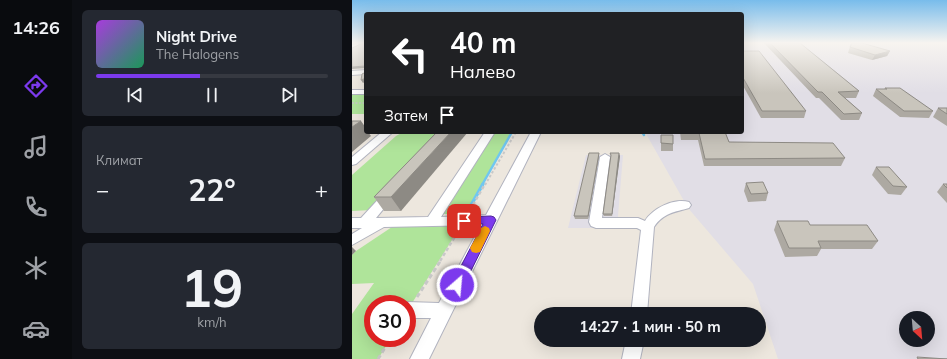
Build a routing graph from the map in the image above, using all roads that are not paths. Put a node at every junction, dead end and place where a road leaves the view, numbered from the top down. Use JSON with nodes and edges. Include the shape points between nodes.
{"nodes":[{"id":1,"x":358,"y":73,"type":"edge"},
{"id":2,"x":352,"y":79,"type":"edge"},
{"id":3,"x":352,"y":92,"type":"edge"},
{"id":4,"x":364,"y":92,"type":"edge"},
{"id":5,"x":386,"y":134,"type":"edge"},
{"id":6,"x":489,"y":134,"type":"edge"},
{"id":7,"x":535,"y":134,"type":"edge"},
{"id":8,"x":605,"y":157,"type":"dead end"},
{"id":9,"x":352,"y":162,"type":"edge"},
{"id":10,"x":396,"y":189,"type":"edge"},
{"id":11,"x":685,"y":205,"type":"dead end"},
{"id":12,"x":491,"y":220,"type":"junction"},
{"id":13,"x":432,"y":221,"type":"junction"},
{"id":14,"x":383,"y":222,"type":"junction"},
{"id":15,"x":358,"y":223,"type":"edge"},
{"id":16,"x":648,"y":227,"type":"junction"},
{"id":17,"x":352,"y":240,"type":"edge"},
{"id":18,"x":640,"y":307,"type":"edge"},
{"id":19,"x":416,"y":310,"type":"edge"},
{"id":20,"x":444,"y":311,"type":"junction"},
{"id":21,"x":634,"y":347,"type":"edge"},
{"id":22,"x":419,"y":359,"type":"edge"},
{"id":23,"x":631,"y":359,"type":"edge"}],
"edges":[{"from":1,"to":2,"type":"street"},
{"from":3,"to":4,"type":"street"},
{"from":5,"to":9,"type":"street"},
{"from":6,"to":13,"type":"street"},
{"from":7,"to":12,"type":"street"},
{"from":8,"to":16,"type":"street","via":[[594,222],[638,223]]},
{"from":10,"to":15,"type":"street"},
{"from":11,"to":16,"type":"street","via":[[666,209],[654,216]]},
{"from":12,"to":13,"type":"street"},
{"from":12,"to":20,"type":"street"},
{"from":13,"to":14,"type":"street"},
{"from":14,"to":15,"type":"street"},
{"from":14,"to":17,"type":"street"},
{"from":16,"to":18,"type":"street"},
{"from":19,"to":20,"type":"street"},
{"from":20,"to":22,"type":"street"},
{"from":21,"to":23,"type":"street"}]}
